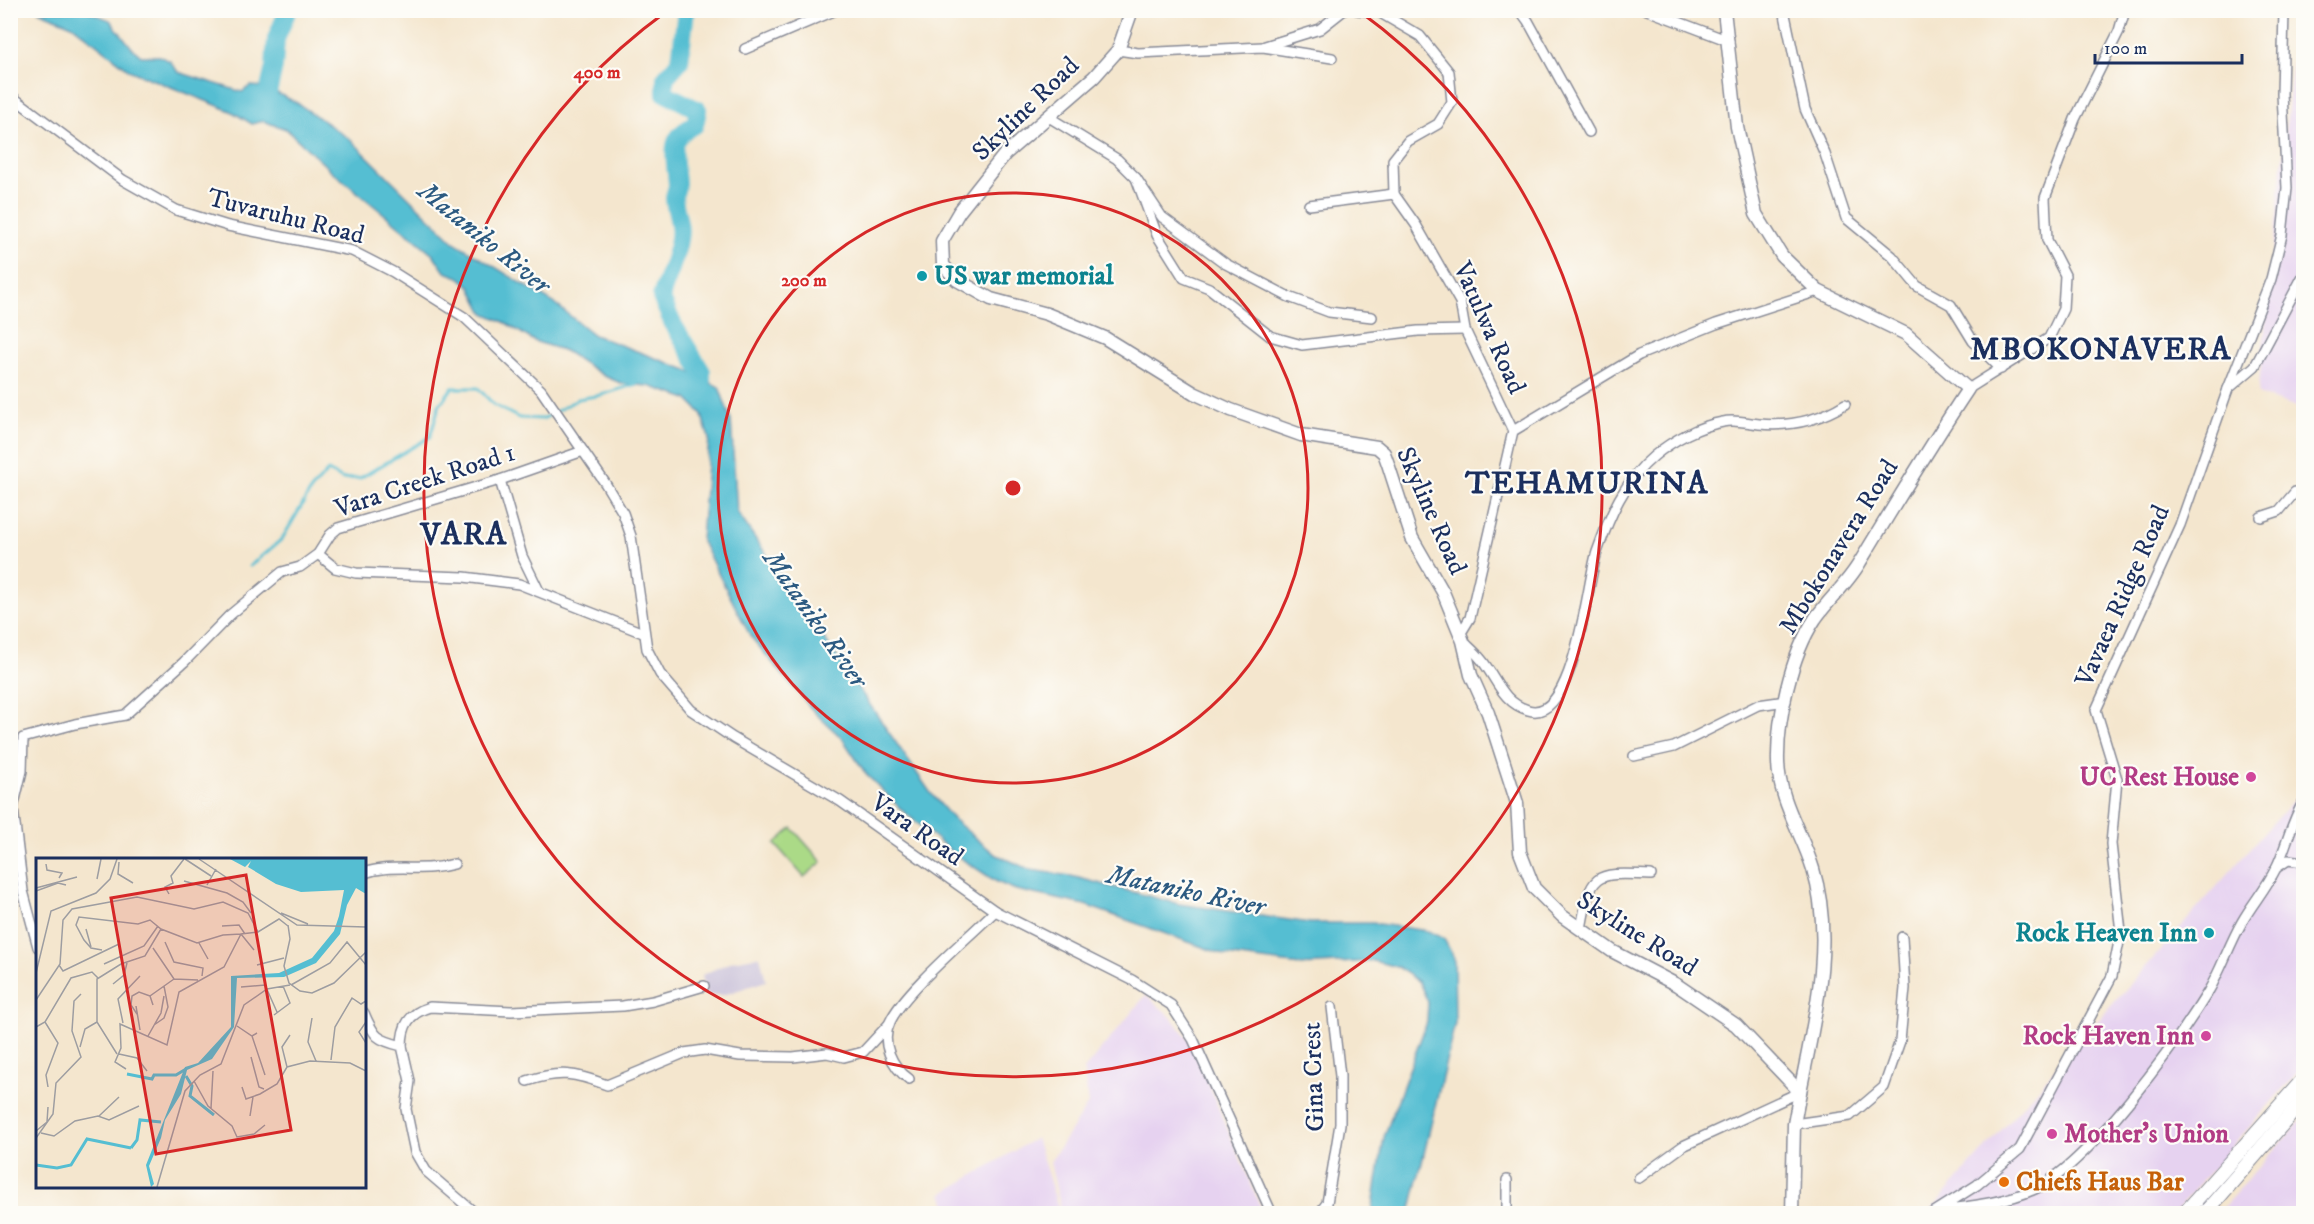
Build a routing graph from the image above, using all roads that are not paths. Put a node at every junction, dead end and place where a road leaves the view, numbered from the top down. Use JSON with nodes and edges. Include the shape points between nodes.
{"nodes":[{"id":1,"x":836,"y":10,"type":"edge"},
{"id":2,"x":1132,"y":10,"type":"edge"},
{"id":3,"x":1344,"y":10,"type":"edge"},
{"id":4,"x":1358,"y":10,"type":"edge"},
{"id":5,"x":1520,"y":10,"type":"edge"},
{"id":6,"x":1647,"y":10,"type":"edge"},
{"id":7,"x":1724,"y":10,"type":"edge"},
{"id":8,"x":1784,"y":10,"type":"edge"},
{"id":9,"x":2125,"y":10,"type":"edge"},
{"id":10,"x":2284,"y":10,"type":"edge"},
{"id":11,"x":1729,"y":41,"type":"junction"},
{"id":12,"x":1263,"y":46,"type":"junction"},
{"id":13,"x":745,"y":49,"type":"dead end"},
{"id":14,"x":1118,"y":50,"type":"junction"},
{"id":15,"x":1332,"y":58,"type":"dead end"},
{"id":16,"x":10,"y":95,"type":"edge"},
{"id":17,"x":1047,"y":116,"type":"junction"},
{"id":18,"x":1589,"y":132,"type":"dead end"},
{"id":19,"x":1136,"y":178,"type":"junction"},
{"id":20,"x":1394,"y":194,"type":"junction"},
{"id":21,"x":1309,"y":205,"type":"dead end"},
{"id":22,"x":2304,"y":274,"type":"edge"},
{"id":23,"x":1818,"y":291,"type":"junction"},
{"id":24,"x":1372,"y":317,"type":"dead end"},
{"id":25,"x":1465,"y":330,"type":"junction"},
{"id":26,"x":2001,"y":369,"type":"junction"},
{"id":27,"x":1968,"y":389,"type":"junction"},
{"id":28,"x":2228,"y":389,"type":"junction"},
{"id":29,"x":1845,"y":404,"type":"dead end"},
{"id":30,"x":1513,"y":431,"type":"junction"},
{"id":31,"x":583,"y":451,"type":"junction"},
{"id":32,"x":500,"y":480,"type":"junction"},
{"id":33,"x":2304,"y":493,"type":"edge"},
{"id":34,"x":2261,"y":517,"type":"dead end"},
{"id":35,"x":318,"y":554,"type":"junction"},
{"id":36,"x":539,"y":591,"type":"junction"},
{"id":37,"x":643,"y":633,"type":"junction"},
{"id":38,"x":1461,"y":638,"type":"junction"},
{"id":39,"x":1786,"y":701,"type":"junction"},
{"id":40,"x":1634,"y":756,"type":"dead end"},
{"id":41,"x":2304,"y":801,"type":"edge"},
{"id":42,"x":2304,"y":861,"type":"edge"},
{"id":43,"x":454,"y":864,"type":"dead end"},
{"id":44,"x":2276,"y":868,"type":"junction"},
{"id":45,"x":366,"y":873,"type":"edge"},
{"id":46,"x":1651,"y":875,"type":"dead end"},
{"id":47,"x":995,"y":911,"type":"junction"},
{"id":48,"x":1581,"y":929,"type":"junction"},
{"id":49,"x":1902,"y":937,"type":"dead end"},
{"id":50,"x":36,"y":940,"type":"edge"},
{"id":51,"x":705,"y":986,"type":"dead end"},
{"id":52,"x":1332,"y":1007,"type":"dead end"},
{"id":53,"x":366,"y":1018,"type":"edge"},
{"id":54,"x":889,"y":1024,"type":"junction"},
{"id":55,"x":402,"y":1046,"type":"junction"},
{"id":56,"x":909,"y":1079,"type":"dead end"},
{"id":57,"x":2304,"y":1079,"type":"edge"},
{"id":58,"x":527,"y":1081,"type":"dead end"},
{"id":59,"x":1800,"y":1092,"type":"junction"},
{"id":60,"x":2304,"y":1099,"type":"edge"},
{"id":61,"x":1794,"y":1124,"type":"junction"},
{"id":62,"x":1639,"y":1178,"type":"dead end"},
{"id":63,"x":1507,"y":1180,"type":"dead end"},
{"id":64,"x":1934,"y":1212,"type":"edge"},
{"id":65,"x":476,"y":1214,"type":"edge"},
{"id":66,"x":1272,"y":1214,"type":"edge"},
{"id":67,"x":1320,"y":1214,"type":"edge"},
{"id":68,"x":1507,"y":1214,"type":"edge"},
{"id":69,"x":1792,"y":1214,"type":"edge"},
{"id":70,"x":2184,"y":1214,"type":"edge"},
{"id":71,"x":2204,"y":1214,"type":"edge"}],
"edges":[{"from":1,"to":13,"type":"street"},
{"from":2,"to":14,"type":"street","name":"Skyline Road"},
{"from":3,"to":12,"type":"street","via":[[1320,30]]},
{"from":4,"to":20,"type":"street","via":[[1379,12],[1420,36],[1449,72],[1452,102],[1438,124],[1408,141],[1393,160]]},
{"from":5,"to":18,"type":"street"},
{"from":6,"to":11,"type":"street"},
{"from":7,"to":11,"type":"street"},
{"from":8,"to":26,"type":"street","via":[[1805,109],[1846,218],[1892,256],[1917,286],[1951,305],[1973,341]]},
{"from":9,"to":26,"type":"street","via":[[2119,31],[2075,119],[2045,198],[2047,240],[2065,275],[2063,309],[2049,338]]},
{"from":10,"to":28,"type":"street","name":"Vavaea Ridge Road","via":[[2282,94],[2287,188],[2282,235],[2263,304]]},
{"from":11,"to":23,"type":"street","via":[[1737,127],[1756,214],[1782,256]]},
{"from":12,"to":14,"type":"street","via":[[1138,53]]},
{"from":12,"to":15,"type":"street"},
{"from":14,"to":17,"type":"street","name":"Skyline Road","via":[[1094,77]]},
{"from":16,"to":31,"type":"street","name":"Tuvaruhu Road","via":[[123,180],[176,210],[228,226],[352,251],[393,272],[464,317],[541,390]]},
{"from":17,"to":19,"type":"street","via":[[1117,159]]},
{"from":17,"to":38,"type":"street","name":"Skyline Road","via":[[1005,154],[959,212],[942,242],[940,257],[946,270],[991,299],[1047,314],[1105,338],[1194,393],[1231,410],[1301,435],[1377,447],[1388,464],[1412,538],[1443,592]]},
{"from":19,"to":24,"type":"street","via":[[1162,217],[1226,264],[1289,297],[1329,312]]},
{"from":19,"to":25,"type":"street","via":[[1157,235],[1184,278],[1209,288],[1270,336],[1302,345],[1418,331]]},
{"from":20,"to":21,"type":"street"},
{"from":20,"to":25,"type":"street","name":"Vatulwa Road","via":[[1460,302]]},
{"from":22,"to":28,"type":"street","via":[[2255,366]]},
{"from":23,"to":27,"type":"street","via":[[1906,334]]},
{"from":23,"to":30,"type":"street","via":[[1716,324],[1639,355]]},
{"from":25,"to":30,"type":"street","name":"Vatulwa Road"},
{"from":26,"to":27,"type":"street"},
{"from":27,"to":39,"type":"street","name":"Mbokonavera Road","via":[[1859,564],[1815,619],[1800,646]]},
{"from":28,"to":64,"type":"street","name":"Vavaea Ridge Road","via":[[2180,525],[2096,710],[2117,779],[2111,844],[2121,932],[2112,976],[2020,1149],[1977,1185]]},
{"from":29,"to":38,"type":"street","via":[[1827,416],[1807,422],[1774,425],[1724,421],[1708,426],[1675,440],[1634,474],[1619,498],[1600,545],[1572,667],[1550,706],[1534,712],[1512,702]]},
{"from":30,"to":38,"type":"street","via":[[1470,618]]},
{"from":31,"to":32,"type":"street","name":"Vara Creek Road 1"},
{"from":31,"to":37,"type":"street","name":"Vara Road","via":[[623,513],[631,536]]},
{"from":32,"to":35,"type":"street","name":"Vara Creek Road 1","via":[[338,528]]},
{"from":32,"to":36,"type":"street","via":[[522,556]]},
{"from":33,"to":34,"type":"street","via":[[2295,492],[2279,511]]},
{"from":35,"to":36,"type":"street","via":[[335,568],[356,573],[464,577],[519,584]]},
{"from":35,"to":50,"type":"street","name":"Vara Creek Road 1","via":[[300,567],[282,573],[230,615],[125,715],[23,738],[22,771],[13,808],[23,891]]},
{"from":36,"to":37,"type":"street"},
{"from":37,"to":47,"type":"street","name":"Vara Road","via":[[660,674],[691,710],[840,801]]},
{"from":38,"to":48,"type":"street","name":"Skyline Road","via":[[1517,803],[1527,875],[1543,899]]},
{"from":39,"to":40,"type":"street","via":[[1758,705],[1674,747]]},
{"from":39,"to":59,"type":"street","name":"Mbokonavera Road","via":[[1778,760],[1780,783],[1814,870],[1823,928],[1818,1001]]},
{"from":41,"to":44,"type":"street"},
{"from":42,"to":44,"type":"street","via":[[2288,860]]},
{"from":43,"to":45,"type":"street","via":[[438,869],[385,868]]},
{"from":44,"to":64,"type":"street","via":[[2183,1030],[2084,1153],[2036,1188],[1988,1204]]},
{"from":46,"to":48,"type":"street","via":[[1609,873],[1597,879],[1587,894]]},
{"from":47,"to":54,"type":"street","via":[[900,1005]]},
{"from":47,"to":66,"type":"street","name":"Vara Road","via":[[1132,980],[1171,1005],[1193,1039]]},
{"from":48,"to":59,"type":"street","name":"Skyline Road","via":[[1718,1011]]},
{"from":49,"to":61,"type":"street","via":[[1905,988],[1900,1041],[1884,1087],[1850,1116]]},
{"from":51,"to":55,"type":"street","via":[[623,1006],[512,1011],[429,1007],[407,1021]]},
{"from":52,"to":67,"type":"street","name":"Gina Crest","via":[[1340,1076],[1340,1124],[1327,1203]]},
{"from":53,"to":55,"type":"street","via":[[378,1039]]},
{"from":54,"to":56,"type":"street","via":[[890,1056],[897,1071]]},
{"from":54,"to":58,"type":"street","via":[[863,1052],[844,1058],[827,1053],[740,1056],[705,1050],[684,1053],[607,1085],[580,1075],[552,1072]]},
{"from":55,"to":65,"type":"street","via":[[410,1081],[406,1109],[415,1152],[426,1171]]},
{"from":57,"to":70,"type":"main road"},
{"from":59,"to":61,"type":"street"},
{"from":59,"to":62,"type":"street","via":[[1683,1146]]},
{"from":60,"to":71,"type":"main road"},
{"from":61,"to":69,"type":"street"},
{"from":63,"to":68,"type":"street"}]}
